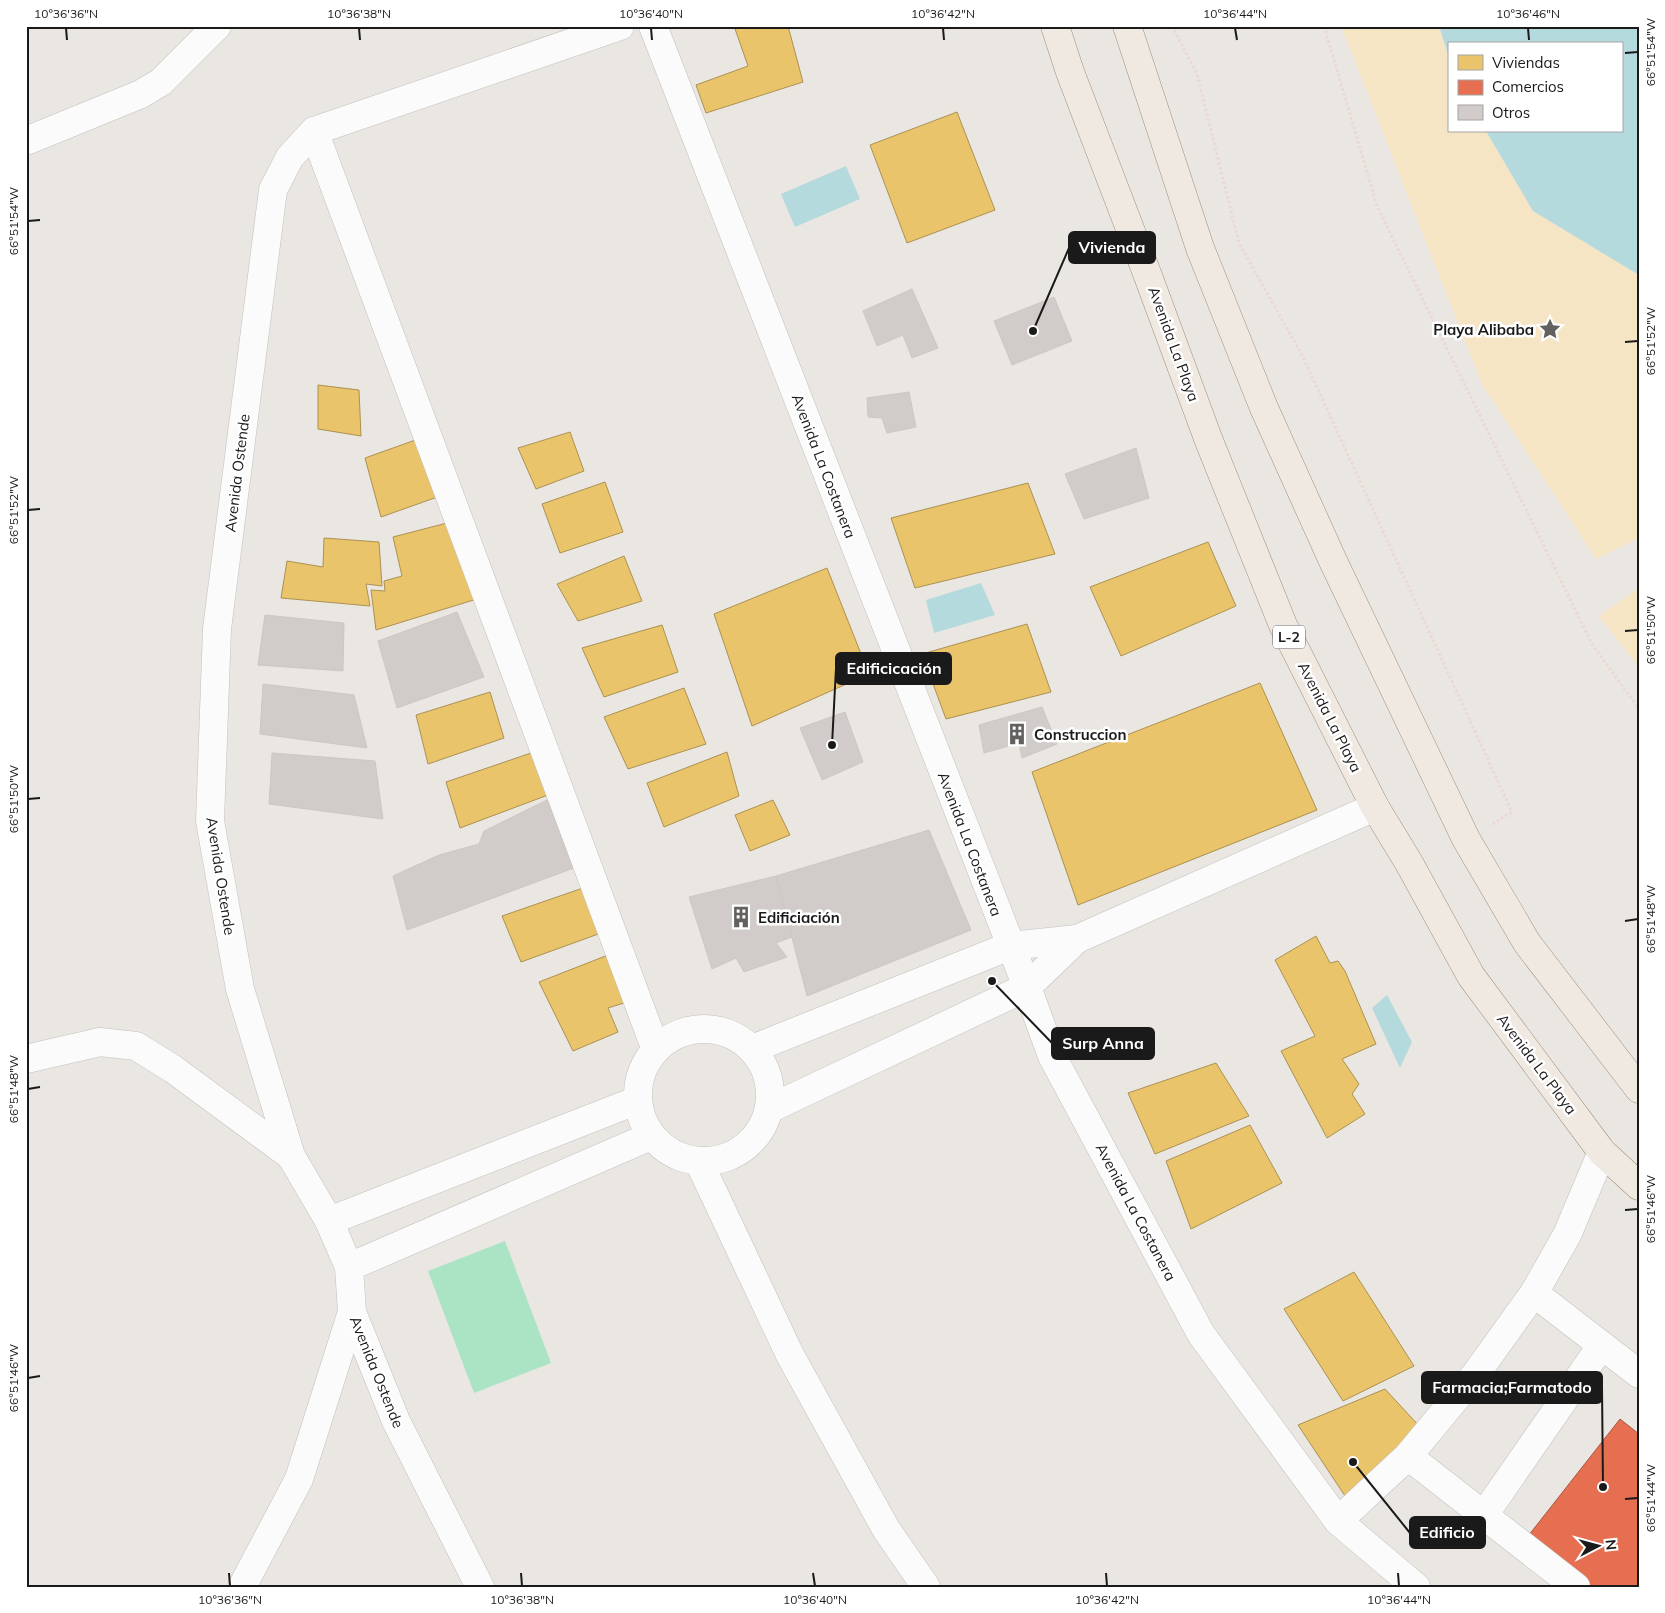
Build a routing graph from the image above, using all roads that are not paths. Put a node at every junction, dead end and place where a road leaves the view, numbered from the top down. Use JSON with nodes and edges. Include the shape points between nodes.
{"nodes":[{"id":1,"x":218,"y":26,"type":"edge"},
{"id":2,"x":620,"y":26,"type":"edge"},
{"id":3,"x":653,"y":26,"type":"edge"},
{"id":4,"x":1055,"y":26,"type":"edge"},
{"id":5,"x":1127,"y":26,"type":"edge"},
{"id":6,"x":314,"y":131,"type":"junction"},
{"id":7,"x":26,"y":141,"type":"edge"},
{"id":8,"x":1375,"y":806,"type":"junction"},
{"id":9,"x":1076,"y":940,"type":"junction"},
{"id":10,"x":1010,"y":946,"type":"junction"},
{"id":11,"x":1027,"y":987,"type":"junction"},
{"id":12,"x":752,"y":1049,"type":"junction"},
{"id":13,"x":656,"y":1050,"type":"junction"},
{"id":14,"x":26,"y":1060,"type":"edge"},
{"id":15,"x":1639,"y":1089,"type":"edge"},
{"id":16,"x":638,"y":1100,"type":"junction"},
{"id":17,"x":769,"y":1109,"type":"junction"},
{"id":18,"x":652,"y":1136,"type":"junction"},
{"id":19,"x":1602,"y":1152,"type":"junction"},
{"id":20,"x":291,"y":1156,"type":"junction"},
{"id":21,"x":699,"y":1162,"type":"junction"},
{"id":22,"x":1639,"y":1186,"type":"edge"},
{"id":23,"x":329,"y":1221,"type":"junction"},
{"id":24,"x":348,"y":1267,"type":"junction"},
{"id":25,"x":1534,"y":1293,"type":"junction"},
{"id":26,"x":352,"y":1312,"type":"junction"},
{"id":27,"x":1601,"y":1346,"type":"junction"},
{"id":28,"x":1639,"y":1374,"type":"edge"},
{"id":29,"x":1408,"y":1456,"type":"junction"},
{"id":30,"x":1484,"y":1515,"type":"junction"},
{"id":31,"x":1338,"y":1521,"type":"junction"},
{"id":32,"x":242,"y":1587,"type":"edge"},
{"id":33,"x":480,"y":1587,"type":"edge"},
{"id":34,"x":926,"y":1587,"type":"edge"},
{"id":35,"x":1416,"y":1587,"type":"edge"},
{"id":36,"x":1576,"y":1587,"type":"edge"}],
"edges":[{"from":1,"to":7,"type":"street","via":[[152,88]]},
{"from":2,"to":6,"type":"street"},
{"from":3,"to":10,"type":"street","name":"Avenida La Costanera"},
{"from":4,"to":8,"type":"main road","name":"Avenida La Playa","number":"L-2","via":[[1209,441],[1280,616]]},
{"from":5,"to":15,"type":"main road","via":[[1200,248],[1264,408],[1466,839],[1527,943]]},
{"from":6,"to":13,"type":"street"},
{"from":6,"to":20,"type":"street","name":"Avenida Ostende","via":[[290,158],[273,190],[217,630],[210,821],[240,989]]},
{"from":8,"to":9,"type":"street"},
{"from":8,"to":19,"type":"main road","name":"Avenida La Playa","number":"L-2","via":[[1471,976]]},
{"from":9,"to":10,"type":"street"},
{"from":9,"to":11,"type":"street"},
{"from":10,"to":11,"type":"street","name":"Avenida La Costanera"},
{"from":10,"to":12,"type":"street"},
{"from":11,"to":17,"type":"street"},
{"from":11,"to":31,"type":"street","name":"Avenida La Costanera","via":[[1052,1056],[1201,1334]]},
{"from":12,"to":13,"type":"street","via":[[722,1031],[703,1029],[670,1038]]},
{"from":12,"to":17,"type":"street","via":[[768,1077]]},
{"from":13,"to":16,"type":"street","via":[[646,1065]]},
{"from":14,"to":20,"type":"street","via":[[100,1042],[136,1046]]},
{"from":16,"to":18,"type":"street","via":[[642,1119]]},
{"from":16,"to":23,"type":"street"},
{"from":17,"to":21,"type":"street","via":[[764,1124],[744,1149],[730,1157]]},
{"from":18,"to":21,"type":"street","via":[[664,1149],[681,1158]]},
{"from":18,"to":24,"type":"street"},
{"from":19,"to":22,"type":"main road","name":"Avenida La Playa","number":"L-2"},
{"from":19,"to":25,"type":"street","via":[[1567,1235]]},
{"from":20,"to":23,"type":"street","name":"Avenida Ostende"},
{"from":21,"to":34,"type":"street","via":[[790,1355],[886,1529]]},
{"from":23,"to":24,"type":"street","name":"Avenida Ostende"},
{"from":24,"to":26,"type":"street","name":"Avenida Ostende"},
{"from":25,"to":27,"type":"street"},
{"from":25,"to":29,"type":"street","via":[[1476,1375]]},
{"from":26,"to":32,"type":"street","via":[[299,1479]]},
{"from":26,"to":33,"type":"street","name":"Avenida Ostende","via":[[396,1421]]},
{"from":27,"to":28,"type":"street"},
{"from":27,"to":30,"type":"street"},
{"from":29,"to":30,"type":"street"},
{"from":29,"to":31,"type":"street"},
{"from":30,"to":36,"type":"street"},
{"from":31,"to":35,"type":"street","name":"Avenida La Costanera"}]}
